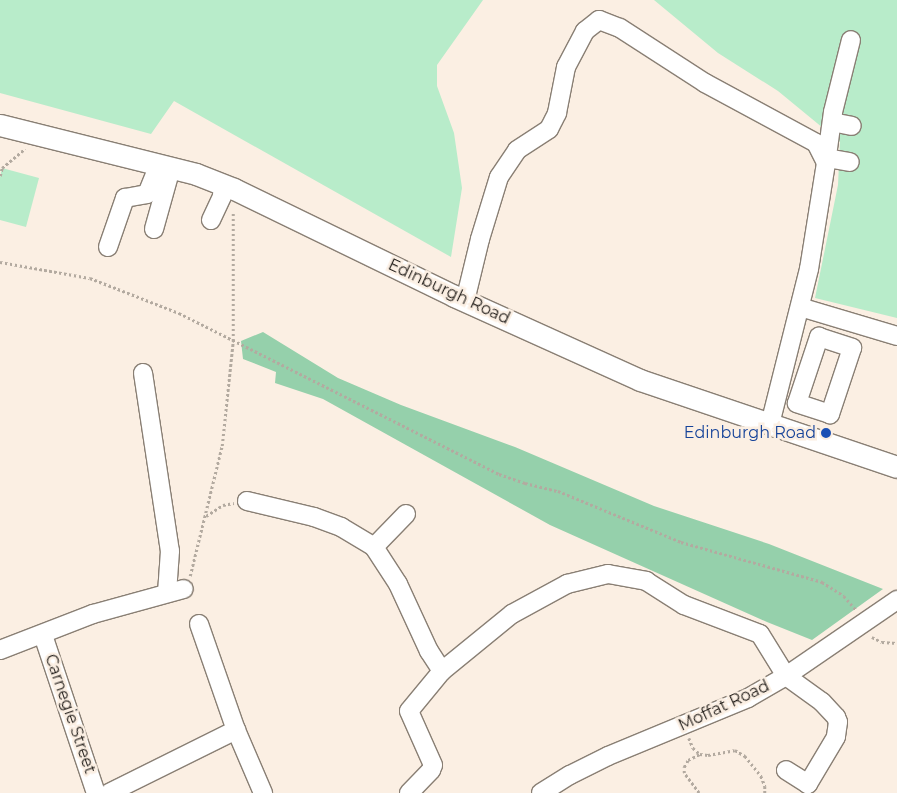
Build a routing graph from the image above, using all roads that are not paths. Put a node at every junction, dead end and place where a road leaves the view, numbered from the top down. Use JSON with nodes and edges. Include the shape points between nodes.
{"nodes":[{"id":1,"x":851,"y":40,"type":"dead end"},
{"id":2,"x":832,"y":122,"type":"junction"},
{"id":3,"x":0,"y":125,"type":"edge"},
{"id":4,"x":852,"y":126,"type":"dead end"},
{"id":5,"x":826,"y":160,"type":"junction"},
{"id":6,"x":850,"y":162,"type":"dead end"},
{"id":7,"x":165,"y":166,"type":"junction"},
{"id":8,"x":223,"y":185,"type":"junction"},
{"id":9,"x":211,"y":220,"type":"dead end"},
{"id":10,"x":154,"y":229,"type":"dead end"},
{"id":11,"x":108,"y":247,"type":"dead end"},
{"id":12,"x":465,"y":301,"type":"junction"},
{"id":13,"x":799,"y":311,"type":"junction"},
{"id":14,"x":897,"y":336,"type":"edge"},
{"id":15,"x":819,"y":337,"type":"dead end"},
{"id":16,"x":143,"y":373,"type":"dead end"},
{"id":17,"x":770,"y":424,"type":"junction"},
{"id":18,"x":897,"y":467,"type":"edge"},
{"id":19,"x":248,"y":501,"type":"road end"},
{"id":20,"x":406,"y":514,"type":"dead end"},
{"id":21,"x":374,"y":547,"type":"junction"},
{"id":22,"x":184,"y":589,"type":"road end"},
{"id":23,"x":166,"y":593,"type":"junction"},
{"id":24,"x":897,"y":600,"type":"edge"},
{"id":25,"x":199,"y":624,"type":"dead end"},
{"id":26,"x":43,"y":635,"type":"junction"},
{"id":27,"x":0,"y":650,"type":"edge"},
{"id":28,"x":442,"y":671,"type":"junction"},
{"id":29,"x":786,"y":676,"type":"junction"},
{"id":30,"x":236,"y":730,"type":"junction"},
{"id":31,"x":786,"y":770,"type":"dead end"},
{"id":32,"x":96,"y":793,"type":"edge"},
{"id":33,"x":109,"y":793,"type":"edge"},
{"id":34,"x":263,"y":793,"type":"edge"},
{"id":35,"x":409,"y":793,"type":"edge"},
{"id":36,"x":541,"y":793,"type":"edge"}],
"edges":[{"from":1,"to":2,"type":"street"},
{"from":2,"to":4,"type":"street"},
{"from":2,"to":5,"type":"street"},
{"from":3,"to":7,"type":"main road","name":"Edinburgh Road"},
{"from":5,"to":6,"type":"street"},
{"from":5,"to":12,"type":"street","via":[[816,142],[705,83],[644,41],[599,20],[585,31],[566,67],[557,113],[549,129],[517,150],[499,176]]},
{"from":5,"to":13,"type":"street"},
{"from":7,"to":8,"type":"main road","name":"Edinburgh Road"},
{"from":7,"to":10,"type":"street"},
{"from":7,"to":11,"type":"street","via":[[147,194],[125,198]]},
{"from":8,"to":9,"type":"street","via":[[222,196]]},
{"from":8,"to":12,"type":"main road","name":"Edinburgh Road"},
{"from":12,"to":17,"type":"main road","name":"Edinburgh Road","via":[[640,380]]},
{"from":13,"to":14,"type":"street"},
{"from":13,"to":15,"type":"street"},
{"from":13,"to":17,"type":"street"},
{"from":16,"to":23,"type":"street","via":[[170,552]]},
{"from":17,"to":18,"type":"main road","name":"Edinburgh Road"},
{"from":19,"to":21,"type":"street","via":[[342,527]]},
{"from":20,"to":21,"type":"street"},
{"from":21,"to":28,"type":"street","via":[[398,584],[429,651]]},
{"from":22,"to":23,"type":"street"},
{"from":23,"to":26,"type":"street","via":[[93,614]]},
{"from":24,"to":29,"type":"street","name":"Moffat Road"},
{"from":25,"to":30,"type":"street"},
{"from":26,"to":27,"type":"street"},
{"from":26,"to":32,"type":"street","name":"Carnegie Street"},
{"from":28,"to":29,"type":"street","via":[[512,614],[567,584],[608,574],[646,581],[684,605],[760,634]]},
{"from":28,"to":35,"type":"street","via":[[409,711],[432,765]]},
{"from":29,"to":31,"type":"street","via":[[822,702],[838,722],[836,736],[808,784]]},
{"from":29,"to":36,"type":"street","name":"Moffat Road","via":[[748,698],[570,774]]},
{"from":30,"to":33,"type":"street"},
{"from":30,"to":34,"type":"street"}]}
